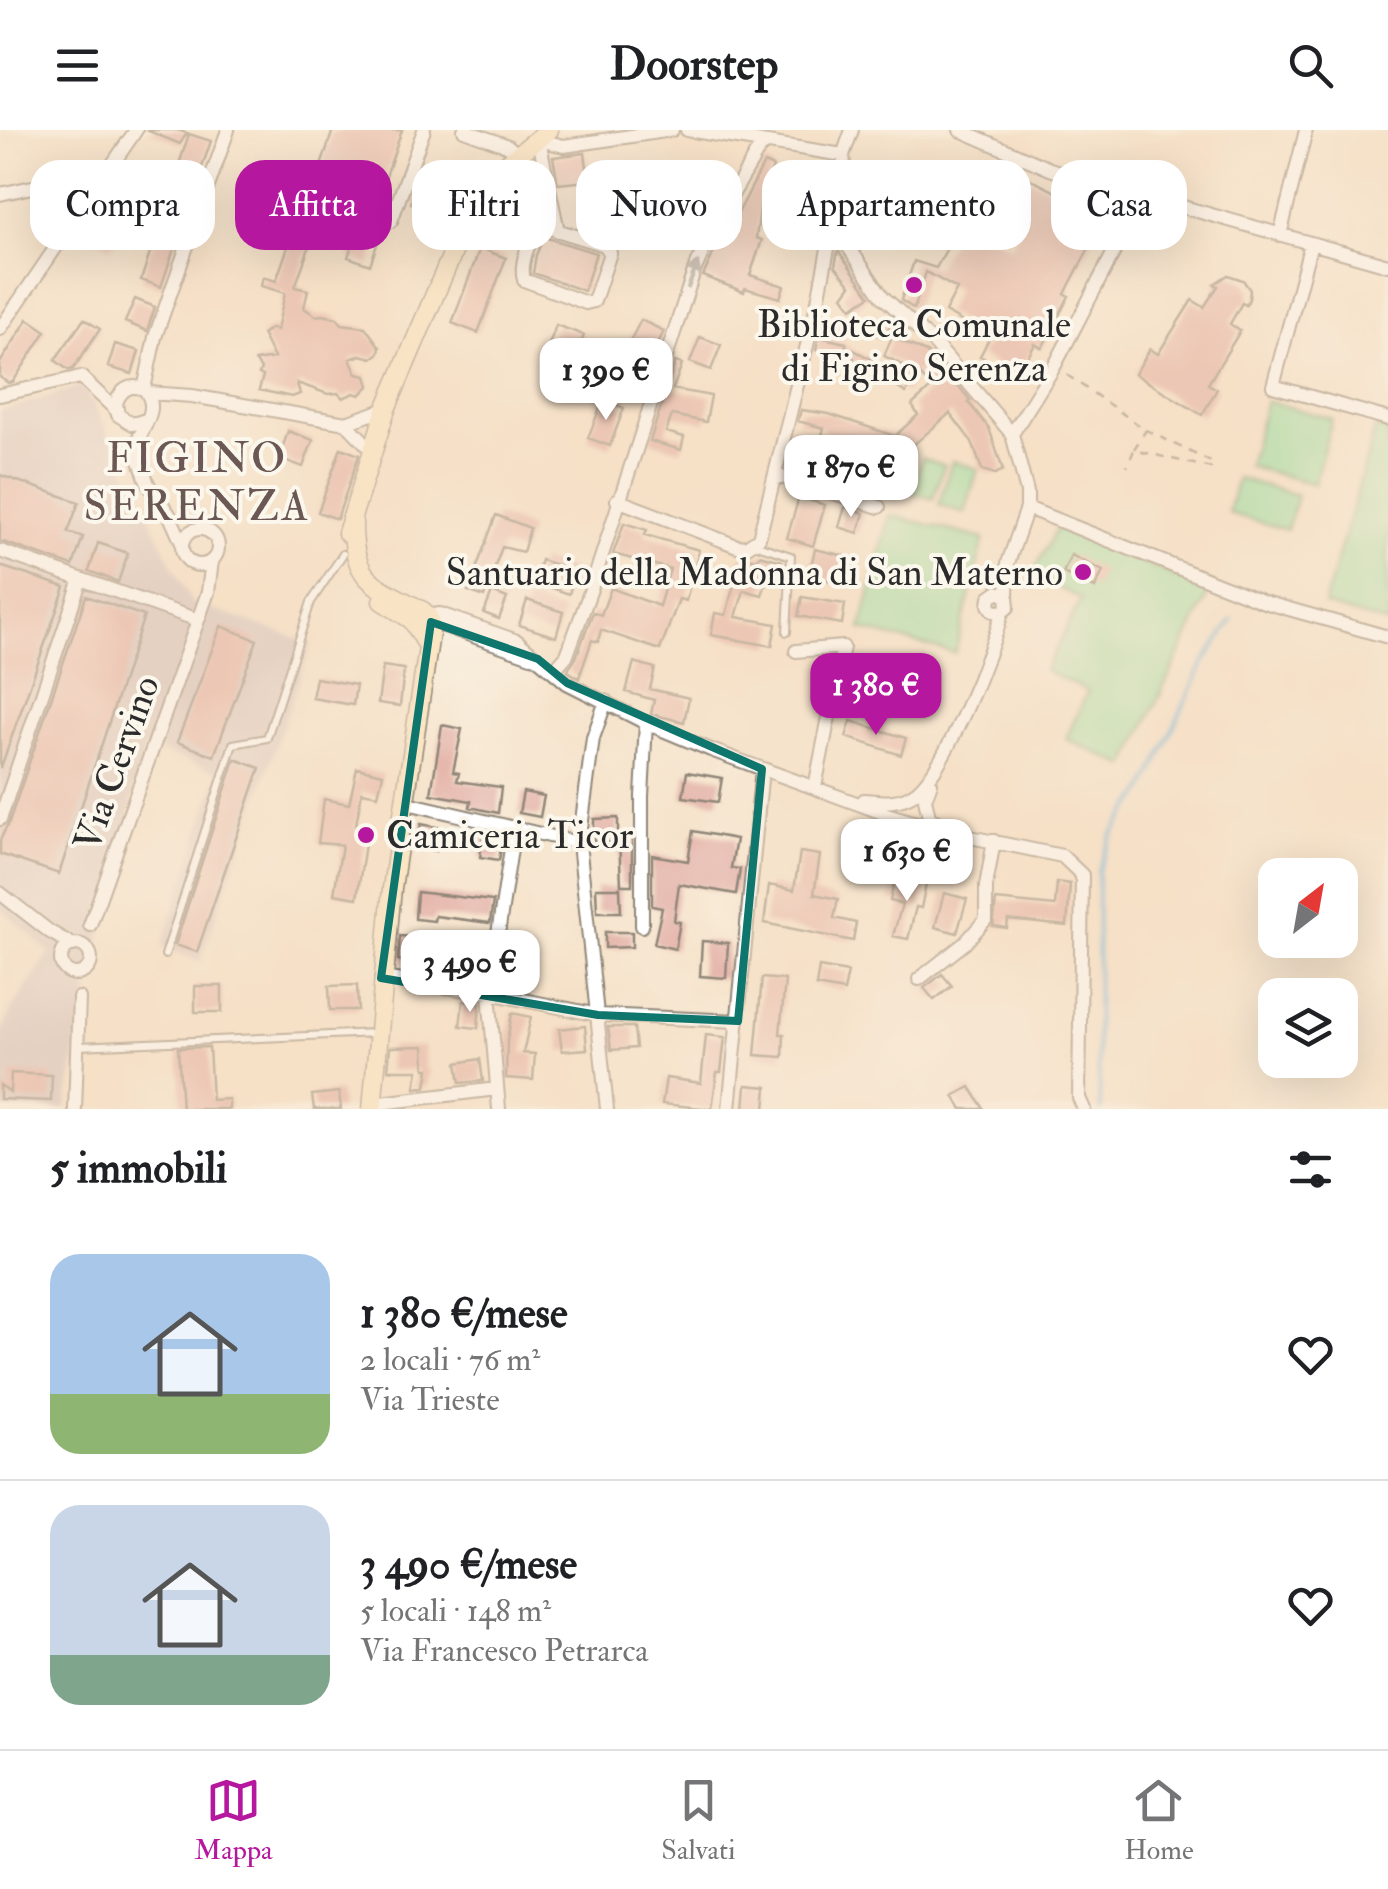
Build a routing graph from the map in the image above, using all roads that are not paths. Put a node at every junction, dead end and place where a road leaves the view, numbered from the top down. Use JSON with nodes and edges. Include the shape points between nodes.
{"nodes":[{"id":1,"x":136,"y":130,"type":"edge"},
{"id":2,"x":228,"y":130,"type":"edge"},
{"id":3,"x":424,"y":130,"type":"edge"},
{"id":4,"x":464,"y":130,"type":"edge"},
{"id":5,"x":672,"y":130,"type":"edge"},
{"id":6,"x":687,"y":130,"type":"edge"},
{"id":7,"x":852,"y":130,"type":"edge"},
{"id":8,"x":960,"y":130,"type":"edge"},
{"id":9,"x":1306,"y":130,"type":"edge"},
{"id":10,"x":544,"y":135,"type":"edge"},
{"id":11,"x":767,"y":143,"type":"junction"},
{"id":12,"x":518,"y":155,"type":"junction"},
{"id":13,"x":843,"y":155,"type":"junction"},
{"id":14,"x":115,"y":160,"type":"edge"},
{"id":15,"x":844,"y":160,"type":"edge"},
{"id":16,"x":1051,"y":169,"type":"edge"},
{"id":17,"x":30,"y":187,"type":"edge"},
{"id":18,"x":0,"y":194,"type":"edge"},
{"id":19,"x":1187,"y":208,"type":"edge"},
{"id":20,"x":392,"y":218,"type":"edge"},
{"id":21,"x":558,"y":230,"type":"junction"},
{"id":22,"x":1280,"y":235,"type":"junction"},
{"id":23,"x":1310,"y":243,"type":"junction"},
{"id":24,"x":54,"y":250,"type":"edge"},
{"id":25,"x":828,"y":250,"type":"edge"},
{"id":26,"x":851,"y":250,"type":"edge"},
{"id":27,"x":1116,"y":250,"type":"edge"},
{"id":28,"x":1388,"y":265,"type":"edge"},
{"id":29,"x":0,"y":328,"type":"edge"},
{"id":30,"x":147,"y":362,"type":"junction"},
{"id":31,"x":82,"y":377,"type":"junction"},
{"id":32,"x":126,"y":389,"type":"junction"},
{"id":33,"x":0,"y":396,"type":"edge"},
{"id":34,"x":148,"y":402,"type":"junction"},
{"id":35,"x":386,"y":409,"type":"junction"},
{"id":36,"x":121,"y":416,"type":"junction"},
{"id":37,"x":1388,"y":419,"type":"edge"},
{"id":38,"x":346,"y":423,"type":"junction"},
{"id":39,"x":1012,"y":434,"type":"junction"},
{"id":40,"x":135,"y":446,"type":"junction"},
{"id":41,"x":374,"y":452,"type":"junction"},
{"id":42,"x":775,"y":475,"type":"junction"},
{"id":43,"x":618,"y":500,"type":"junction"},
{"id":44,"x":879,"y":507,"type":"dead end"},
{"id":45,"x":1028,"y":508,"type":"junction"},
{"id":46,"x":169,"y":514,"type":"junction"},
{"id":47,"x":353,"y":522,"type":"junction"},
{"id":48,"x":196,"y":529,"type":"junction"},
{"id":49,"x":182,"y":544,"type":"junction"},
{"id":50,"x":753,"y":544,"type":"junction"},
{"id":51,"x":0,"y":551,"type":"edge"},
{"id":52,"x":343,"y":554,"type":"junction"},
{"id":53,"x":212,"y":561,"type":"junction"},
{"id":54,"x":192,"y":564,"type":"junction"},
{"id":55,"x":81,"y":579,"type":"junction"},
{"id":56,"x":208,"y":592,"type":"junction"},
{"id":57,"x":198,"y":620,"type":"junction"},
{"id":58,"x":427,"y":628,"type":"junction"},
{"id":59,"x":787,"y":632,"type":"dead end"},
{"id":60,"x":1388,"y":638,"type":"edge"},
{"id":61,"x":796,"y":651,"type":"dead end"},
{"id":62,"x":546,"y":665,"type":"junction"},
{"id":63,"x":606,"y":702,"type":"junction"},
{"id":64,"x":646,"y":722,"type":"junction"},
{"id":65,"x":940,"y":762,"type":"junction"},
{"id":66,"x":762,"y":768,"type":"junction"},
{"id":67,"x":815,"y":787,"type":"junction"},
{"id":68,"x":842,"y":796,"type":"junction"},
{"id":69,"x":403,"y":802,"type":"junction"},
{"id":70,"x":0,"y":818,"type":"edge"},
{"id":71,"x":514,"y":828,"type":"junction"},
{"id":72,"x":951,"y":832,"type":"junction"},
{"id":73,"x":994,"y":841,"type":"junction"},
{"id":74,"x":579,"y":843,"type":"junction"},
{"id":75,"x":0,"y":893,"type":"edge"},
{"id":76,"x":642,"y":926,"type":"dead end"},
{"id":77,"x":76,"y":948,"type":"junction"},
{"id":78,"x":165,"y":955,"type":"dead end"},
{"id":79,"x":86,"y":970,"type":"junction"},
{"id":80,"x":69,"y":972,"type":"junction"},
{"id":81,"x":381,"y":978,"type":"junction"},
{"id":82,"x":919,"y":979,"type":"dead end"},
{"id":83,"x":488,"y":994,"type":"junction"},
{"id":84,"x":79,"y":998,"type":"junction"},
{"id":85,"x":598,"y":1015,"type":"junction"},
{"id":86,"x":738,"y":1021,"type":"junction"},
{"id":87,"x":376,"y":1033,"type":"junction"},
{"id":88,"x":77,"y":1046,"type":"junction"},
{"id":89,"x":497,"y":1089,"type":"junction"},
{"id":90,"x":372,"y":1106,"type":"edge"},
{"id":91,"x":75,"y":1109,"type":"edge"},
{"id":92,"x":499,"y":1109,"type":"edge"},
{"id":93,"x":607,"y":1109,"type":"edge"},
{"id":94,"x":729,"y":1109,"type":"edge"},
{"id":95,"x":1084,"y":1109,"type":"edge"}],
"edges":[{"from":1,"to":14,"type":"street"},
{"from":2,"to":30,"type":"street"},
{"from":3,"to":20,"type":"street"},
{"from":4,"to":12,"type":"street"},
{"from":5,"to":10,"type":"street","via":[[564,146]]},
{"from":6,"to":11,"type":"street"},
{"from":7,"to":13,"type":"street"},
{"from":8,"to":16,"type":"street"},
{"from":9,"to":22,"type":"street"},
{"from":10,"to":12,"type":"street"},
{"from":10,"to":21,"type":"street"},
{"from":11,"to":13,"type":"street"},
{"from":43,"to":11,"type":"street","one_way":true,"via":[[694,271]]},
{"from":12,"to":35,"type":"street","via":[[477,196]]},
{"from":13,"to":15,"type":"street"},
{"from":17,"to":18,"type":"street"},
{"from":19,"to":22,"type":"street"},
{"from":21,"to":21,"type":"street","via":[[605,245],[610,253],[594,301],[524,280],[533,235],[540,226]]},
{"from":22,"to":23,"type":"street"},
{"from":23,"to":28,"type":"street"},
{"from":23,"to":37,"type":"street","via":[[1272,386]]},
{"from":24,"to":29,"type":"street"},
{"from":25,"to":42,"type":"street"},
{"from":26,"to":39,"type":"street","via":[[883,297],[947,357]]},
{"from":27,"to":39,"type":"street"},
{"from":30,"to":32,"type":"street"},
{"from":30,"to":34,"type":"street"},
{"from":31,"to":32,"type":"street"},
{"from":31,"to":33,"type":"street"},
{"from":31,"to":36,"type":"street"},
{"from":32,"to":34,"type":"street"},
{"from":32,"to":36,"type":"street","via":[[118,396]]},
{"from":34,"to":36,"type":"street","via":[[132,424]]},
{"from":34,"to":38,"type":"street","via":[[192,396]]},
{"from":34,"to":40,"type":"street"},
{"from":35,"to":38,"type":"street"},
{"from":35,"to":41,"type":"street"},
{"from":36,"to":40,"type":"street"},
{"from":38,"to":41,"type":"street"},
{"from":39,"to":45,"type":"street"},
{"from":40,"to":46,"type":"street","via":[[148,484]]},
{"from":41,"to":47,"type":"street"},
{"from":42,"to":44,"type":"street"},
{"from":42,"to":50,"type":"street"},
{"from":43,"to":50,"type":"street","via":[[722,541]]},
{"from":43,"to":62,"type":"street","via":[[570,646]]},
{"from":45,"to":60,"type":"street","via":[[1264,602]]},
{"from":45,"to":65,"type":"street","via":[[1008,562],[1002,594],[1008,608],[998,612],[996,638]]},
{"from":46,"to":48,"type":"street"},
{"from":46,"to":49,"type":"street"},
{"from":47,"to":52,"type":"street"},
{"from":47,"to":58,"type":"street","via":[[353,552],[364,574]]},
{"from":48,"to":49,"type":"street"},
{"from":48,"to":53,"type":"street","via":[[217,540]]},
{"from":49,"to":54,"type":"street"},
{"from":50,"to":59,"type":"lane","via":[[791,556]]},
{"from":51,"to":55,"type":"street"},
{"from":52,"to":58,"type":"street","via":[[355,580]]},
{"from":52,"to":78,"type":"lane","via":[[311,602],[266,738],[233,744]]},
{"from":53,"to":54,"type":"street"},
{"from":53,"to":56,"type":"street","name":"Via Cervino"},
{"from":54,"to":56,"type":"street"},
{"from":55,"to":57,"type":"street"},
{"from":55,"to":70,"type":"street"},
{"from":56,"to":57,"type":"street","name":"Via Cervino"},
{"from":57,"to":77,"type":"street","name":"Via Cervino","via":[[90,925]]},
{"from":58,"to":62,"type":"street"},
{"from":58,"to":69,"type":"street"},
{"from":61,"to":67,"type":"street","via":[[843,647]]},
{"from":62,"to":63,"type":"street"},
{"from":63,"to":64,"type":"street"},
{"from":63,"to":74,"type":"street","via":[[593,738]]},
{"from":64,"to":66,"type":"street"},
{"from":64,"to":76,"type":"street"},
{"from":65,"to":68,"type":"street","via":[[904,800]]},
{"from":65,"to":72,"type":"street","via":[[924,799],[929,817]]},
{"from":66,"to":67,"type":"street"},
{"from":66,"to":86,"type":"street"},
{"from":67,"to":68,"type":"street"},
{"from":68,"to":72,"type":"street"},
{"from":69,"to":71,"type":"street"},
{"from":69,"to":81,"type":"street"},
{"from":71,"to":74,"type":"street"},
{"from":71,"to":83,"type":"street"},
{"from":72,"to":73,"type":"street"},
{"from":73,"to":82,"type":"street","via":[[986,919]]},
{"from":73,"to":95,"type":"street","via":[[1062,856],[1082,875]]},
{"from":74,"to":85,"type":"street"},
{"from":75,"to":77,"type":"street"},
{"from":77,"to":79,"type":"street","name":"Via Cervino","via":[[91,964]]},
{"from":77,"to":80,"type":"street","via":[[62,963]]},
{"from":79,"to":80,"type":"street"},
{"from":79,"to":84,"type":"street","name":"Via Cervino"},
{"from":80,"to":84,"type":"street"},
{"from":81,"to":83,"type":"street"},
{"from":81,"to":87,"type":"street"},
{"from":83,"to":85,"type":"street"},
{"from":83,"to":89,"type":"street"},
{"from":84,"to":88,"type":"street"},
{"from":85,"to":86,"type":"street"},
{"from":85,"to":93,"type":"street"},
{"from":86,"to":94,"type":"street"},
{"from":87,"to":88,"type":"lane"},
{"from":87,"to":90,"type":"street"},
{"from":88,"to":91,"type":"street"},
{"from":89,"to":90,"type":"street"},
{"from":89,"to":92,"type":"street"}]}
